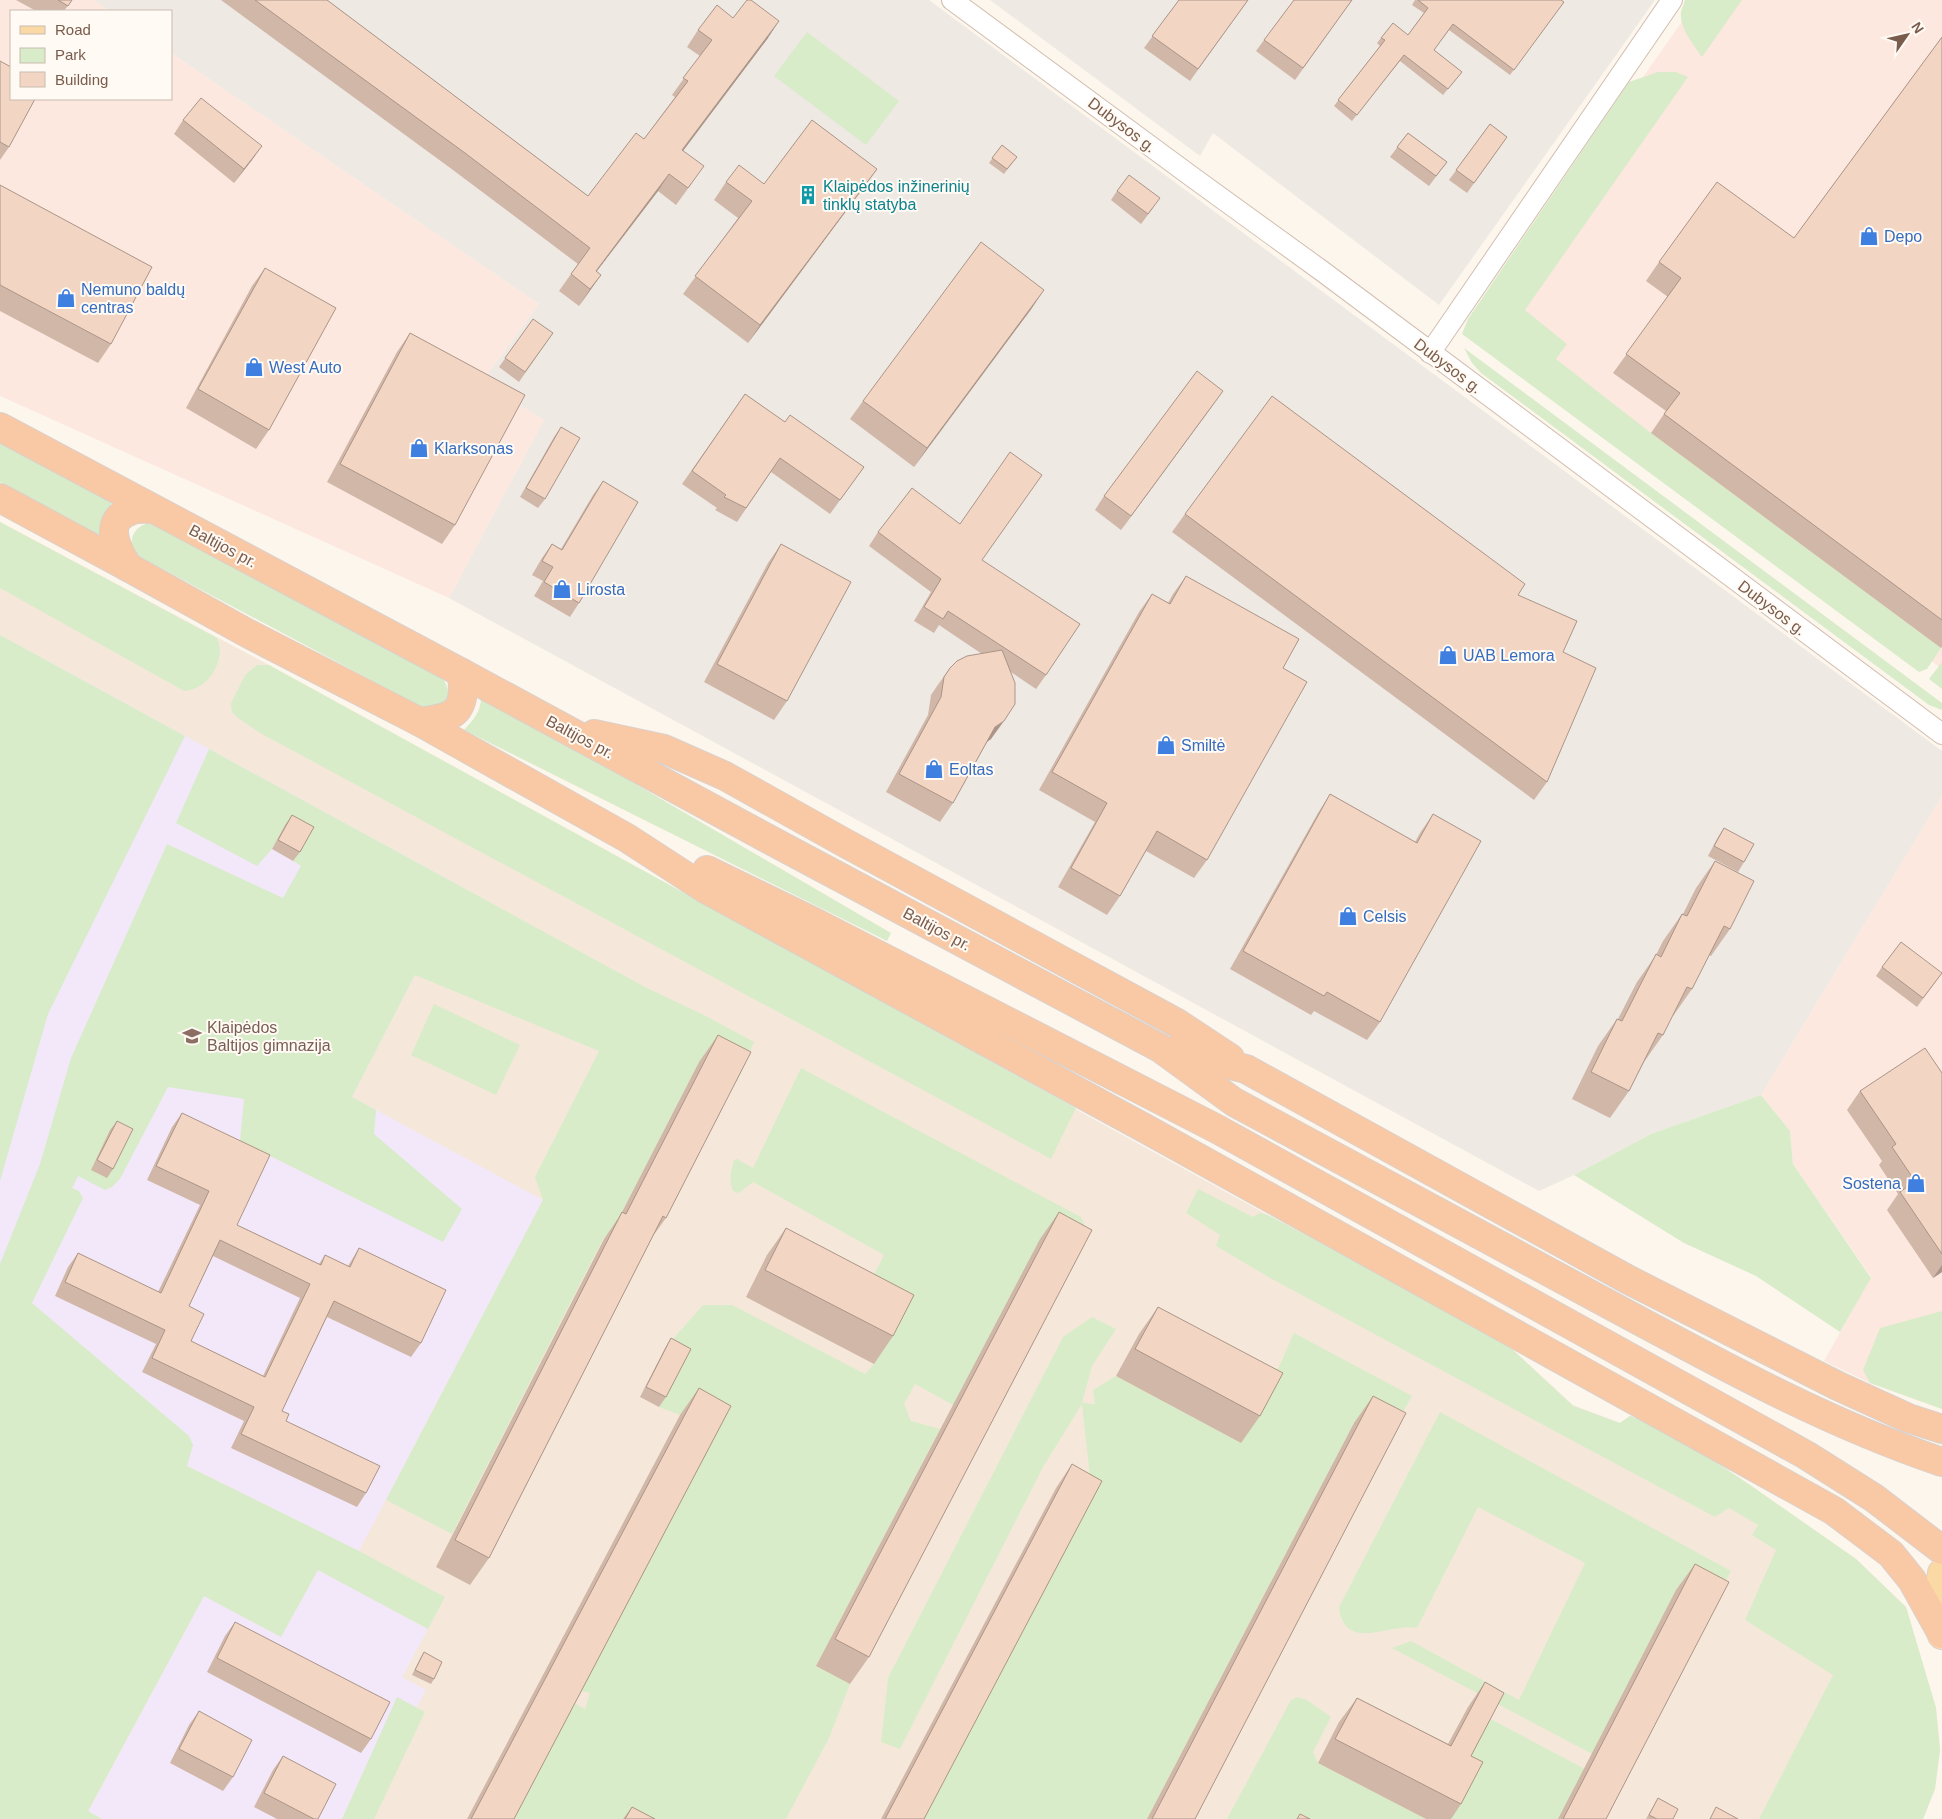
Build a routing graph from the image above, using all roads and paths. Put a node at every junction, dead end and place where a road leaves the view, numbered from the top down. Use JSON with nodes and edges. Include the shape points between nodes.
{"nodes":[{"id":1,"x":952,"y":0,"type":"edge"},
{"id":2,"x":1672,"y":0,"type":"edge"},
{"id":3,"x":1430,"y":353,"type":"junction"},
{"id":4,"x":0,"y":428,"type":"edge"},
{"id":5,"x":0,"y":498,"type":"edge"},
{"id":6,"x":153,"y":509,"type":"junction"},
{"id":7,"x":128,"y":567,"type":"junction"},
{"id":8,"x":462,"y":673,"type":"junction"},
{"id":9,"x":420,"y":722,"type":"junction"},
{"id":10,"x":562,"y":727,"type":"junction"},
{"id":11,"x":1942,"y":734,"type":"edge"},
{"id":12,"x":627,"y":838,"type":"junction"},
{"id":13,"x":1160,"y":1048,"type":"junction"},
{"id":14,"x":1246,"y":1069,"type":"junction"},
{"id":15,"x":1942,"y":1428,"type":"edge"},
{"id":16,"x":1942,"y":1462,"type":"edge"},
{"id":17,"x":1942,"y":1550,"type":"edge"},
{"id":18,"x":1942,"y":1573,"type":"edge"},
{"id":19,"x":1942,"y":1634,"type":"edge"}],
"edges":[{"from":1,"to":3,"type":"street","name":"Dubysos g."},
{"from":2,"to":3,"type":"street"},
{"from":3,"to":11,"type":"street","name":"Dubysos g."},
{"from":4,"to":6,"type":"highway","name":"Baltijos pr."},
{"from":5,"to":7,"type":"highway"},
{"from":6,"to":7,"type":"highway","via":[[132,510],[117,521],[115,543]]},
{"from":6,"to":8,"type":"highway","name":"Baltijos pr."},
{"from":7,"to":9,"type":"highway","via":[[247,633]]},
{"from":8,"to":9,"type":"highway","via":[[464,688],[460,706],[447,718]]},
{"from":8,"to":10,"type":"highway","name":"Baltijos pr."},
{"from":9,"to":12,"type":"highway"},
{"from":10,"to":13,"type":"highway","name":"Baltijos pr."},
{"from":10,"to":14,"type":"highway","via":[[664,749],[725,776],[1177,1024]]},
{"from":12,"to":17,"type":"highway","via":[[718,874],[1217,1130],[1806,1455],[1874,1498]]},
{"from":12,"to":19,"type":"highway","via":[[704,888],[1834,1511],[1891,1554],[1912,1580]]},
{"from":13,"to":14,"type":"highway"},
{"from":13,"to":16,"type":"highway","via":[[1234,1102],[1727,1368],[1814,1410]]},
{"from":14,"to":15,"type":"highway","via":[[1627,1279],[1838,1386],[1908,1418]]},
{"from":18,"to":19,"type":"main road","via":[[1939,1590]]}]}
